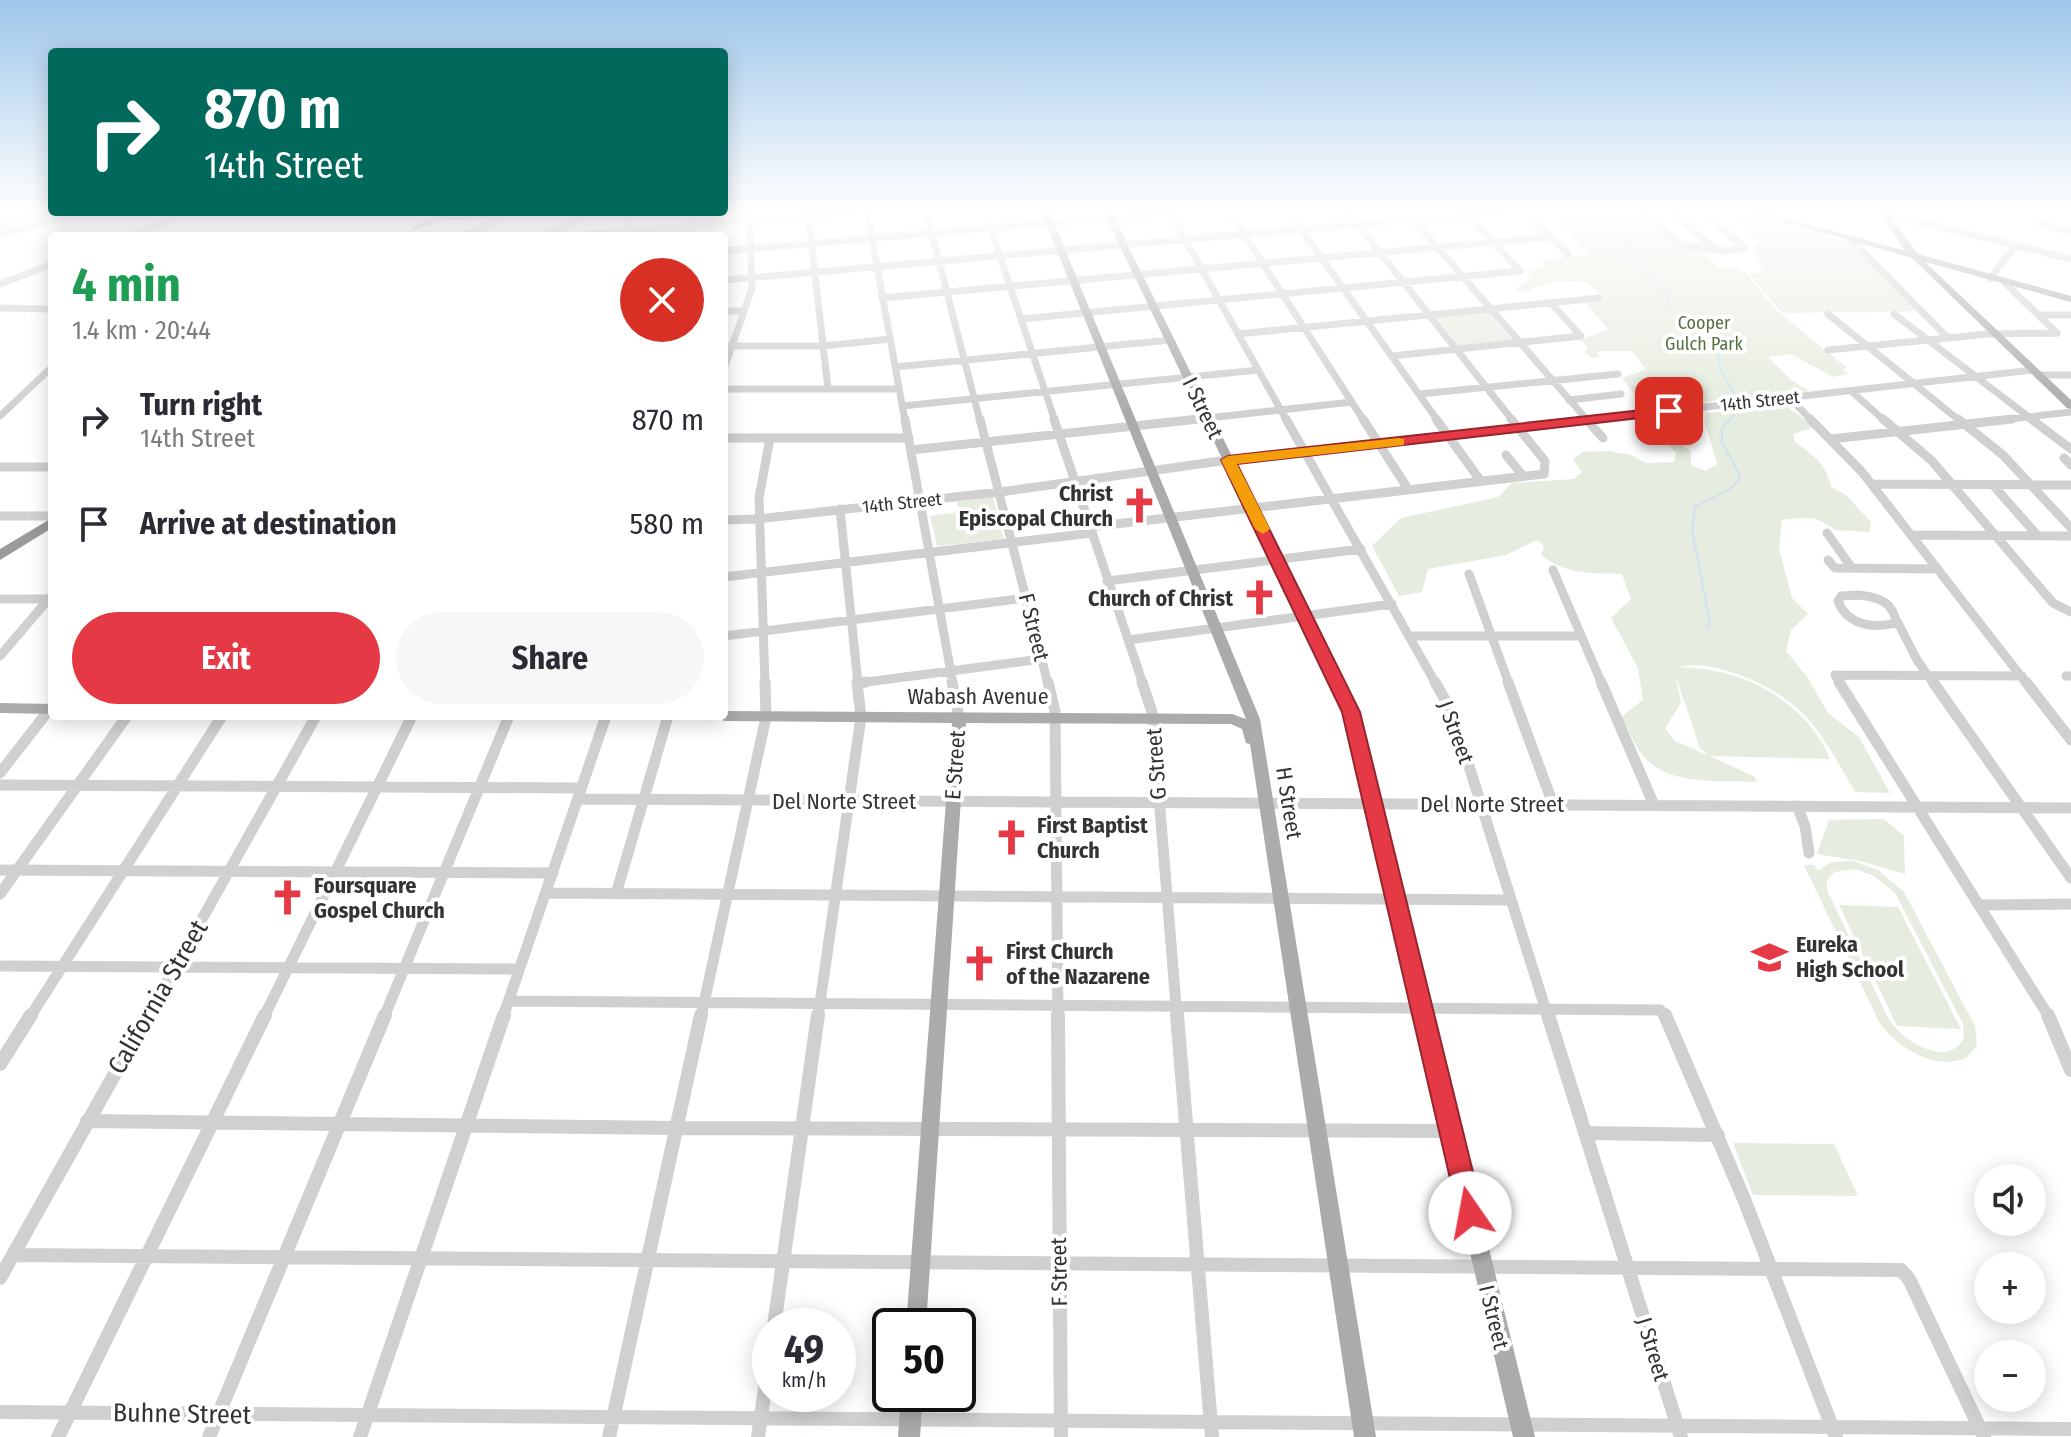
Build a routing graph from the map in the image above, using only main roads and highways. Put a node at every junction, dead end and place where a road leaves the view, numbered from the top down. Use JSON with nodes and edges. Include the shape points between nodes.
{"nodes":[{"id":1,"x":1073,"y":278,"type":"edge"},
{"id":2,"x":1139,"y":278,"type":"edge"},
{"id":3,"x":1937,"y":278,"type":"edge"},
{"id":4,"x":1987,"y":278,"type":"edge"},
{"id":5,"x":2071,"y":299,"type":"edge"},
{"id":6,"x":2071,"y":409,"type":"edge"},
{"id":7,"x":48,"y":522,"type":"edge"},
{"id":8,"x":0,"y":555,"type":"edge"},
{"id":9,"x":1237,"y":680,"type":"junction"},
{"id":10,"x":0,"y":708,"type":"edge"},
{"id":11,"x":48,"y":708,"type":"edge"},
{"id":12,"x":728,"y":716,"type":"edge"},
{"id":13,"x":959,"y":718,"type":"junction"},
{"id":14,"x":1232,"y":719,"type":"junction"},
{"id":15,"x":1257,"y":754,"type":"junction"},
{"id":16,"x":917,"y":1308,"type":"edge"},
{"id":17,"x":1364,"y":1430,"type":"edge"},
{"id":18,"x":1522,"y":1431,"type":"edge"}],
"edges":[{"from":1,"to":9,"type":"main road","name":"H Street"},
{"from":2,"to":18,"type":"main road","name":"I Street","via":[[1351,712]]},
{"from":3,"to":6,"type":"main road"},
{"from":4,"to":5,"type":"main road"},
{"from":7,"to":8,"type":"highway"},
{"from":9,"to":14,"type":"main road","via":[[1245,708],[1241,717]]},
{"from":9,"to":15,"type":"main road","name":"H Street","via":[[1253,719]]},
{"from":10,"to":11,"type":"main road"},
{"from":12,"to":13,"type":"main road","name":"Wabash Avenue"},
{"from":13,"to":14,"type":"main road","name":"Wabash Avenue"},
{"from":13,"to":16,"type":"main road","name":"E Street"},
{"from":14,"to":15,"type":"main road","name":"Wabash Avenue","via":[[1248,726]]},
{"from":15,"to":17,"type":"main road","name":"H Street"}]}
